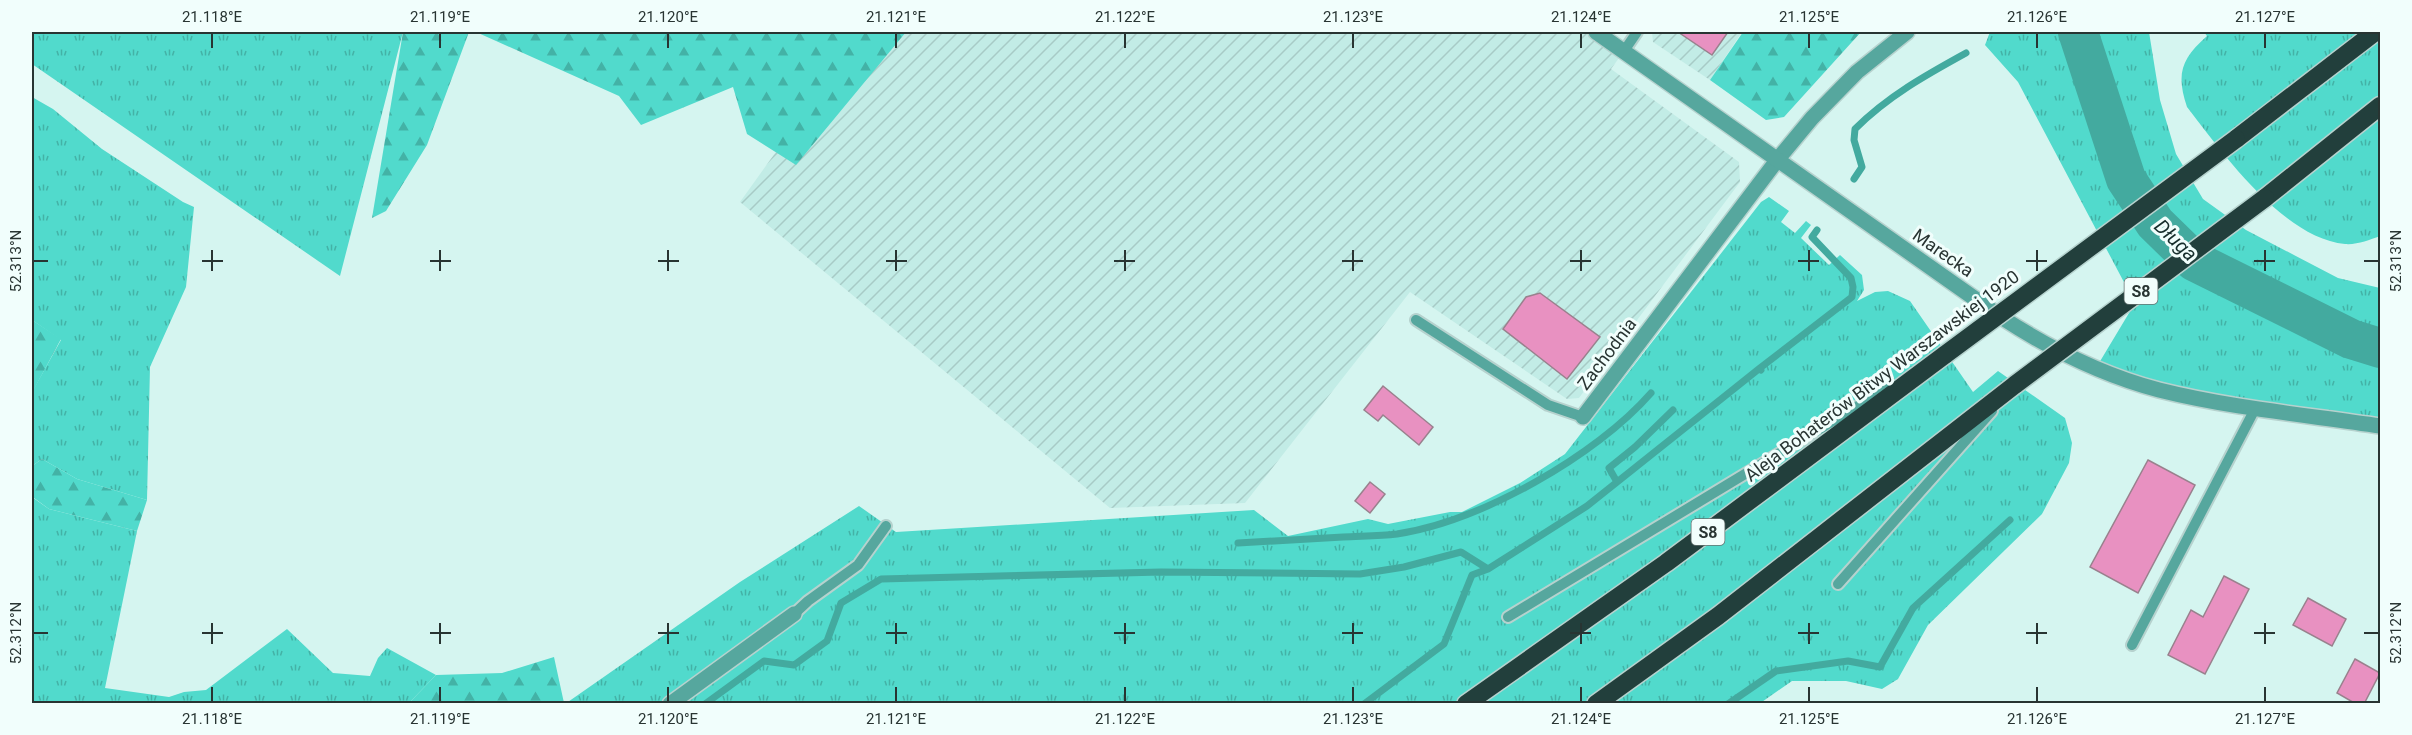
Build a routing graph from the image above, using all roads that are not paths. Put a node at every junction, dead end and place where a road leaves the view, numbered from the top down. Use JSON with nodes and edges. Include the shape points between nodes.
{"nodes":[{"id":1,"x":1596,"y":32,"type":"edge"},
{"id":2,"x":1637,"y":32,"type":"edge"},
{"id":3,"x":1907,"y":32,"type":"edge"},
{"id":4,"x":2375,"y":32,"type":"edge"},
{"id":5,"x":1624,"y":51,"type":"junction"},
{"id":6,"x":2380,"y":106,"type":"edge"},
{"id":7,"x":1778,"y":159,"type":"junction"},
{"id":8,"x":1416,"y":320,"type":"dead end"},
{"id":9,"x":1946,"y":354,"type":"junction"},
{"id":10,"x":2016,"y":384,"type":"junction"},
{"id":11,"x":2256,"y":407,"type":"junction"},
{"id":12,"x":1583,"y":417,"type":"joint"},
{"id":13,"x":2380,"y":426,"type":"edge"},
{"id":14,"x":886,"y":526,"type":"dead end"},
{"id":15,"x":1838,"y":584,"type":"dead end"},
{"id":16,"x":794,"y":614,"type":"joint"},
{"id":17,"x":1508,"y":617,"type":"dead end"},
{"id":18,"x":2132,"y":645,"type":"dead end"},
{"id":19,"x":670,"y":704,"type":"edge"},
{"id":20,"x":1466,"y":704,"type":"edge"},
{"id":21,"x":1596,"y":704,"type":"edge"}],
"edges":[{"from":1,"to":5,"type":"street","name":"Marecka"},
{"from":2,"to":5,"type":"lane"},
{"from":3,"to":7,"type":"street","name":"Zachodnia","via":[[1857,72]]},
{"from":4,"to":9,"type":"highway","name":"Aleja Bohaterów Bitwy Warszawskiej 1920","number":"S8","bridge":true},
{"from":5,"to":7,"type":"street","name":"Marecka"},
{"from":6,"to":10,"type":"highway","number":"S8","bridge":true,"via":[[2265,198]]},
{"from":7,"to":11,"type":"street","name":"Marecka","via":[[2001,317],[2056,350],[2159,390]]},
{"from":7,"to":12,"type":"street","name":"Zachodnia"},
{"from":8,"to":12,"type":"lane","name":"Zachodnia","via":[[1548,405]]},
{"from":9,"to":17,"type":"lane"},
{"from":9,"to":20,"type":"highway","name":"Aleja Bohaterów Bitwy Warszawskiej 1920","number":"S8","via":[[1666,563]]},
{"from":10,"to":15,"type":"lane"},
{"from":10,"to":21,"type":"highway","number":"S8","via":[[1718,616]]},
{"from":11,"to":13,"type":"street","name":"Marecka"},
{"from":11,"to":18,"type":"lane"},
{"from":14,"to":16,"type":"lane","via":[[858,565]]},
{"from":16,"to":19,"type":"street"}]}
